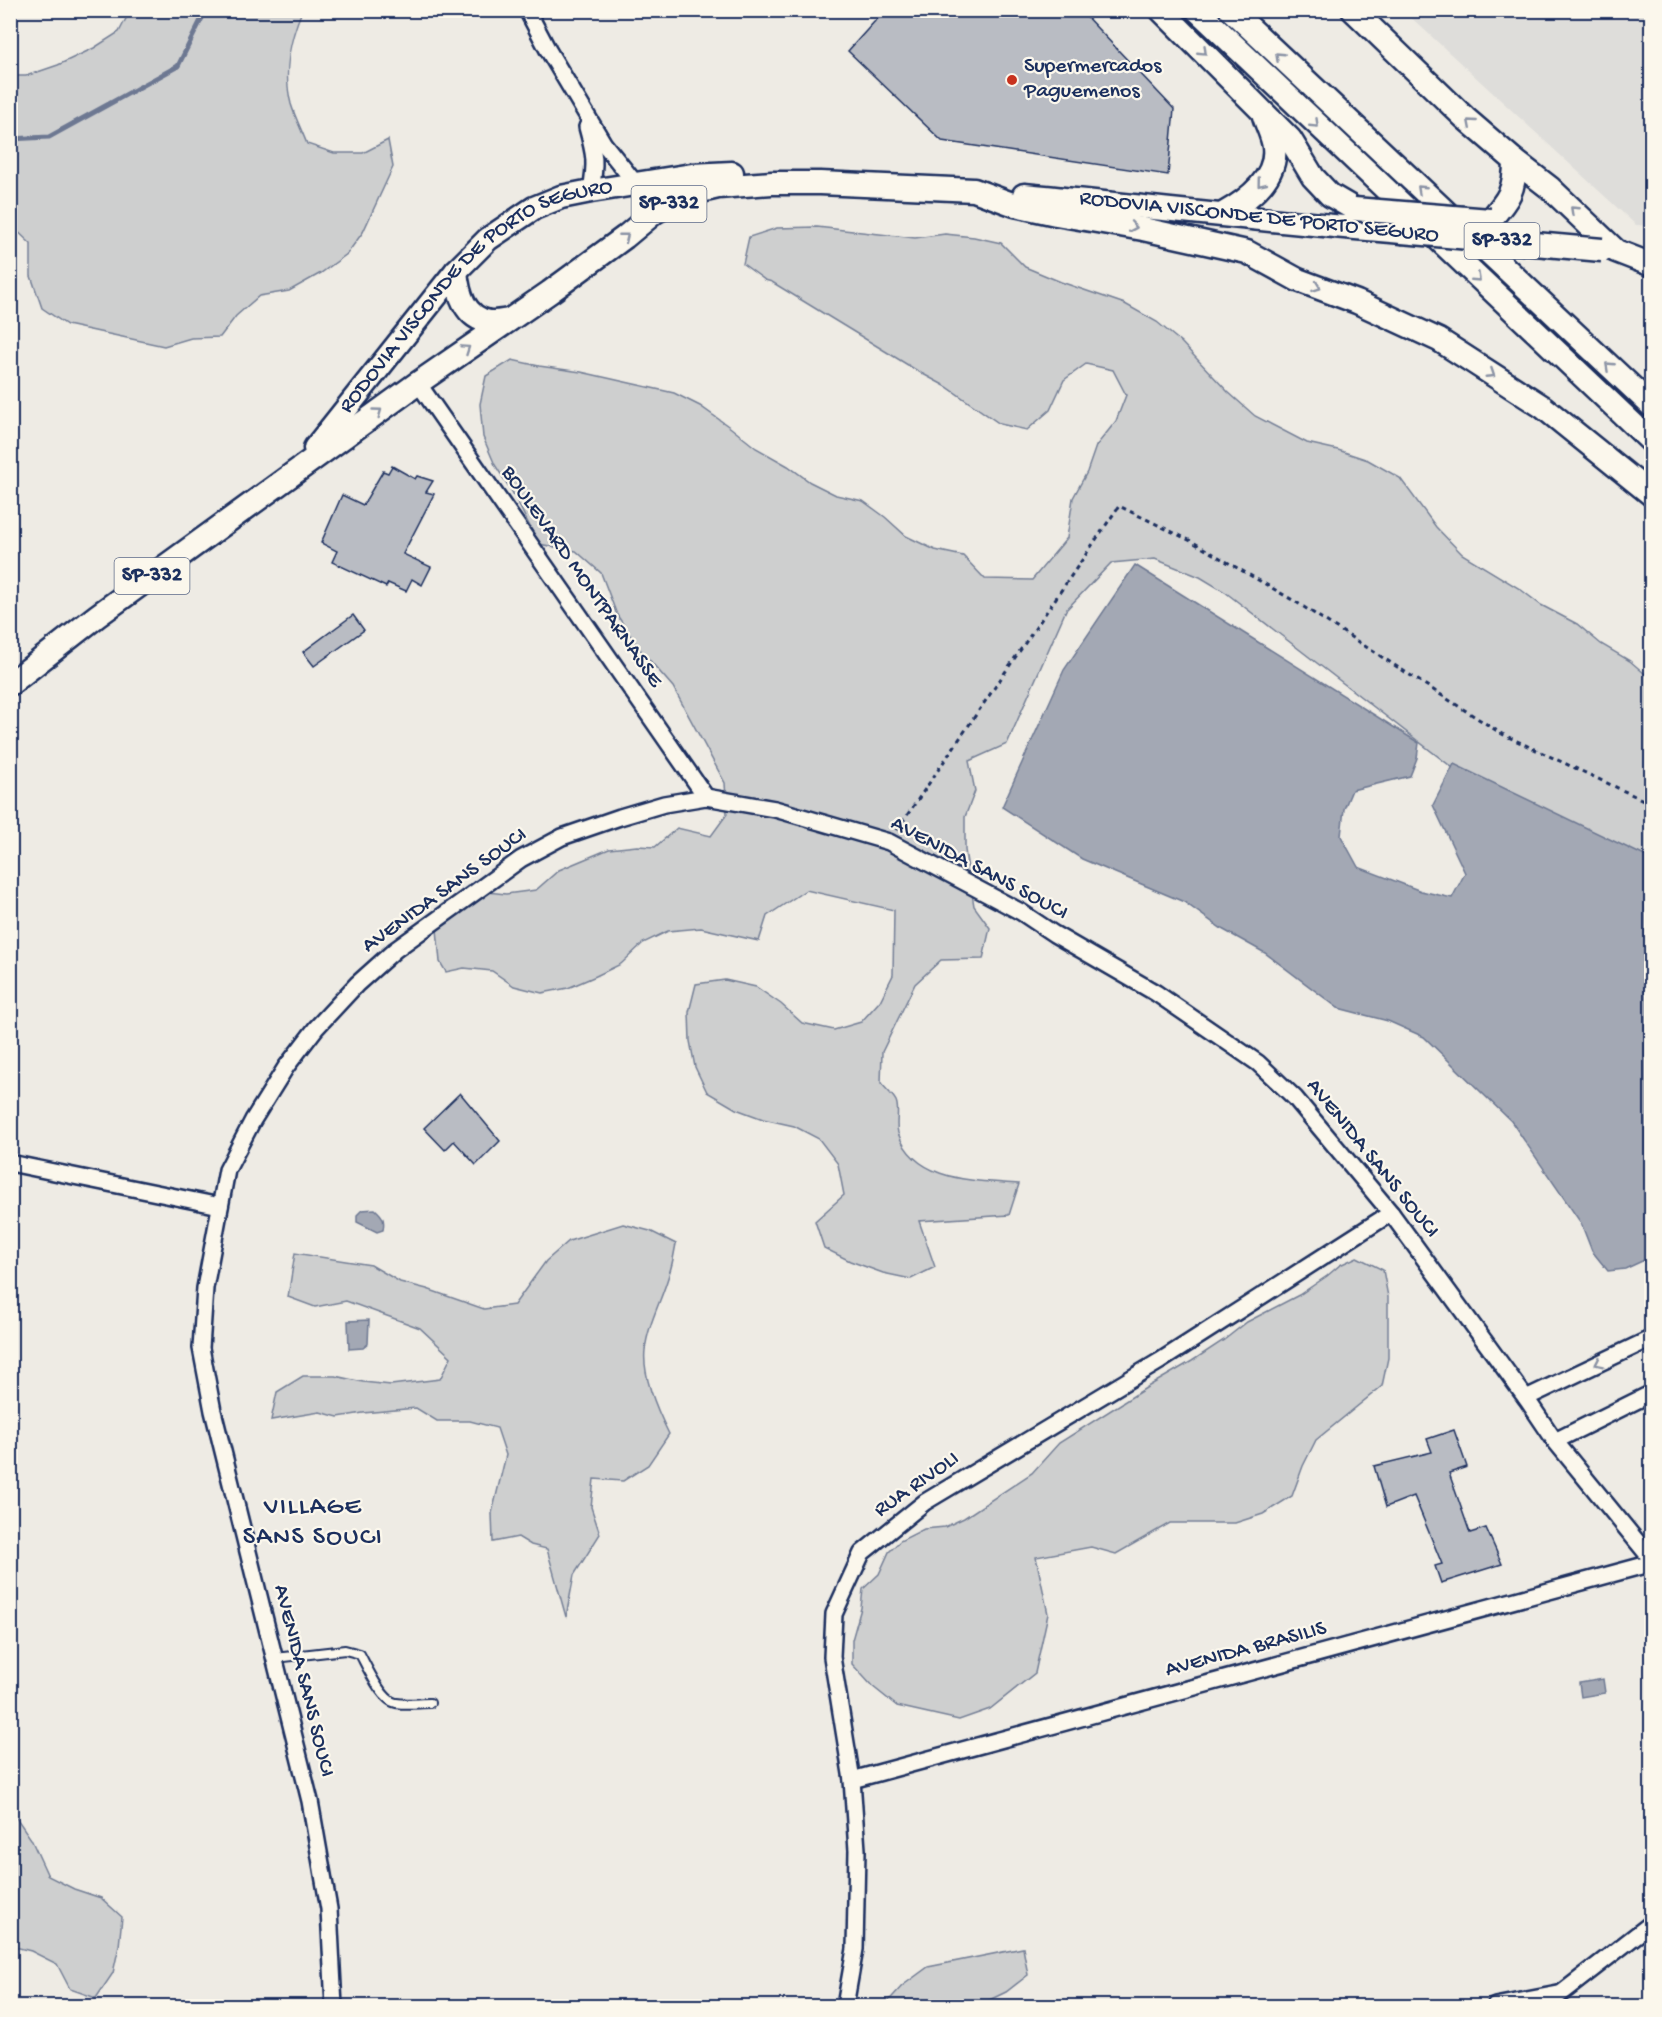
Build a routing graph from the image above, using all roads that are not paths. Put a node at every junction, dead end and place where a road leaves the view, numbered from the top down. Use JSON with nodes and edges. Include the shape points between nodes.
{"nodes":[{"id":1,"x":527,"y":10,"type":"edge"},
{"id":2,"x":1161,"y":10,"type":"edge"},
{"id":3,"x":1197,"y":10,"type":"edge"},
{"id":4,"x":1231,"y":10,"type":"edge"},
{"id":5,"x":1353,"y":10,"type":"edge"},
{"id":6,"x":1262,"y":109,"type":"junction"},
{"id":7,"x":582,"y":110,"type":"junction"},
{"id":8,"x":1515,"y":161,"type":"junction"},
{"id":9,"x":636,"y":184,"type":"junction"},
{"id":10,"x":974,"y":190,"type":"junction"},
{"id":11,"x":591,"y":191,"type":"junction"},
{"id":12,"x":1222,"y":214,"type":"junction"},
{"id":13,"x":1652,"y":248,"type":"edge"},
{"id":14,"x":1609,"y":251,"type":"junction"},
{"id":15,"x":1652,"y":264,"type":"edge"},
{"id":16,"x":456,"y":271,"type":"junction"},
{"id":17,"x":509,"y":320,"type":"junction"},
{"id":18,"x":418,"y":383,"type":"junction"},
{"id":19,"x":1652,"y":406,"type":"edge"},
{"id":20,"x":1652,"y":442,"type":"edge"},
{"id":21,"x":297,"y":471,"type":"junction"},
{"id":22,"x":1652,"y":495,"type":"edge"},
{"id":23,"x":10,"y":684,"type":"edge"},
{"id":24,"x":706,"y":797,"type":"junction"},
{"id":25,"x":10,"y":1163,"type":"edge"},
{"id":26,"x":220,"y":1206,"type":"junction"},
{"id":27,"x":1391,"y":1213,"type":"junction"},
{"id":28,"x":1652,"y":1338,"type":"edge"},
{"id":29,"x":1652,"y":1393,"type":"edge"},
{"id":30,"x":1526,"y":1398,"type":"junction"},
{"id":31,"x":1555,"y":1441,"type":"junction"},
{"id":32,"x":1652,"y":1561,"type":"edge"},
{"id":33,"x":275,"y":1658,"type":"junction"},
{"id":34,"x":430,"y":1703,"type":"dead end"},
{"id":35,"x":852,"y":1780,"type":"junction"},
{"id":36,"x":1652,"y":1923,"type":"edge"},
{"id":37,"x":1558,"y":1994,"type":"junction"},
{"id":38,"x":334,"y":2007,"type":"edge"},
{"id":39,"x":845,"y":2007,"type":"edge"},
{"id":40,"x":1495,"y":2007,"type":"edge"},
{"id":41,"x":1545,"y":2007,"type":"edge"}],
"edges":[{"from":1,"to":7,"type":"street"},
{"from":2,"to":6,"type":"main road","one_way":true},
{"from":3,"to":20,"type":"main road","one_way":true},
{"from":19,"to":4,"type":"main road","one_way":true},
{"from":8,"to":5,"type":"main road","one_way":true},
{"from":6,"to":8,"type":"main road","bridge":true,"via":[[1290,139],[1312,177],[1330,195],[1354,209],[1490,220],[1508,200],[1515,180]]},
{"from":6,"to":12,"type":"main road","one_way":true,"via":[[1274,148],[1268,175],[1244,202]]},
{"from":7,"to":9,"type":"street"},
{"from":7,"to":11,"type":"street","via":[[596,166]]},
{"from":14,"to":8,"type":"main road","one_way":true,"via":[[1550,188]]},
{"from":9,"to":10,"type":"main road","name":"RODOVIA VISCONDE DE PORTO SEGURO","number":"SP-332","via":[[692,175],[766,171]]},
{"from":9,"to":11,"type":"main road","name":"RODOVIA VISCONDE DE PORTO SEGURO","number":"SP-332"},
{"from":10,"to":12,"type":"main road","name":"RODOVIA VISCONDE DE PORTO SEGURO","number":"SP-332"},
{"from":17,"to":10,"type":"main road","name":"RODOVIA VISCONDE DE PORTO SEGURO","number":"SP-332","one_way":true,"via":[[655,212],[687,194],[772,183]]},
{"from":10,"to":22,"type":"main road","one_way":true,"via":[[1015,205],[1247,252],[1298,280],[1357,302],[1438,340],[1543,407]]},
{"from":11,"to":16,"type":"main road","name":"RODOVIA VISCONDE DE PORTO SEGURO","number":"SP-332","via":[[534,208],[488,239]]},
{"from":12,"to":14,"type":"main road","name":"RODOVIA VISCONDE DE PORTO SEGURO","number":"SP-332","bridge":true},
{"from":13,"to":14,"type":"main road","name":"RODOVIA VISCONDE DE PORTO SEGURO","number":"SP-332"},
{"from":14,"to":15,"type":"main road","name":"RODOVIA VISCONDE DE PORTO SEGURO","number":"SP-332"},
{"from":16,"to":17,"type":"main road","via":[[461,300],[475,316],[490,322]]},
{"from":16,"to":21,"type":"main road","name":"RODOVIA VISCONDE DE PORTO SEGURO","number":"SP-332"},
{"from":18,"to":17,"type":"main road","name":"RODOVIA VISCONDE DE PORTO SEGURO","number":"SP-332","one_way":true},
{"from":21,"to":18,"type":"main road","name":"RODOVIA VISCONDE DE PORTO SEGURO","number":"SP-332","one_way":true},
{"from":18,"to":24,"type":"street","name":"BOULEVARD MONTPARNASSE"},
{"from":21,"to":23,"type":"main road","name":"RODOVIA VISCONDE DE PORTO SEGURO","number":"SP-332"},
{"from":24,"to":26,"type":"street","name":"AVENIDA SANS SOUCI","via":[[664,804],[562,837],[521,860],[395,950],[316,1028],[286,1067],[227,1170]]},
{"from":24,"to":27,"type":"street","name":"AVENIDA SANS SOUCI","via":[[775,809],[889,842],[1021,912],[1156,993],[1258,1063],[1295,1098]]},
{"from":25,"to":26,"type":"street"},
{"from":26,"to":33,"type":"street","name":"AVENIDA SANS SOUCI","via":[[205,1288],[201,1348]]},
{"from":27,"to":30,"type":"street","name":"AVENIDA SANS SOUCI"},
{"from":27,"to":35,"type":"street","name":"RUA RIVOLI","via":[[1160,1361],[925,1502],[862,1553],[834,1614],[832,1657]]},
{"from":28,"to":30,"type":"street","one_way":true},
{"from":29,"to":31,"type":"street"},
{"from":30,"to":31,"type":"street","name":"AVENIDA SANS SOUCI"},
{"from":31,"to":32,"type":"street","name":"AVENIDA SANS SOUCI"},
{"from":32,"to":35,"type":"street","name":"AVENIDA BRASILIS"},
{"from":33,"to":34,"type":"lane","via":[[354,1651],[360,1654],[389,1701]]},
{"from":33,"to":38,"type":"street","name":"AVENIDA SANS SOUCI","via":[[310,1801],[327,1898]]},
{"from":35,"to":39,"type":"street","name":"RUA RIVOLI","via":[[858,1850],[855,1949]]},
{"from":36,"to":37,"type":"street"},
{"from":37,"to":40,"type":"street"},
{"from":37,"to":41,"type":"street"}]}
